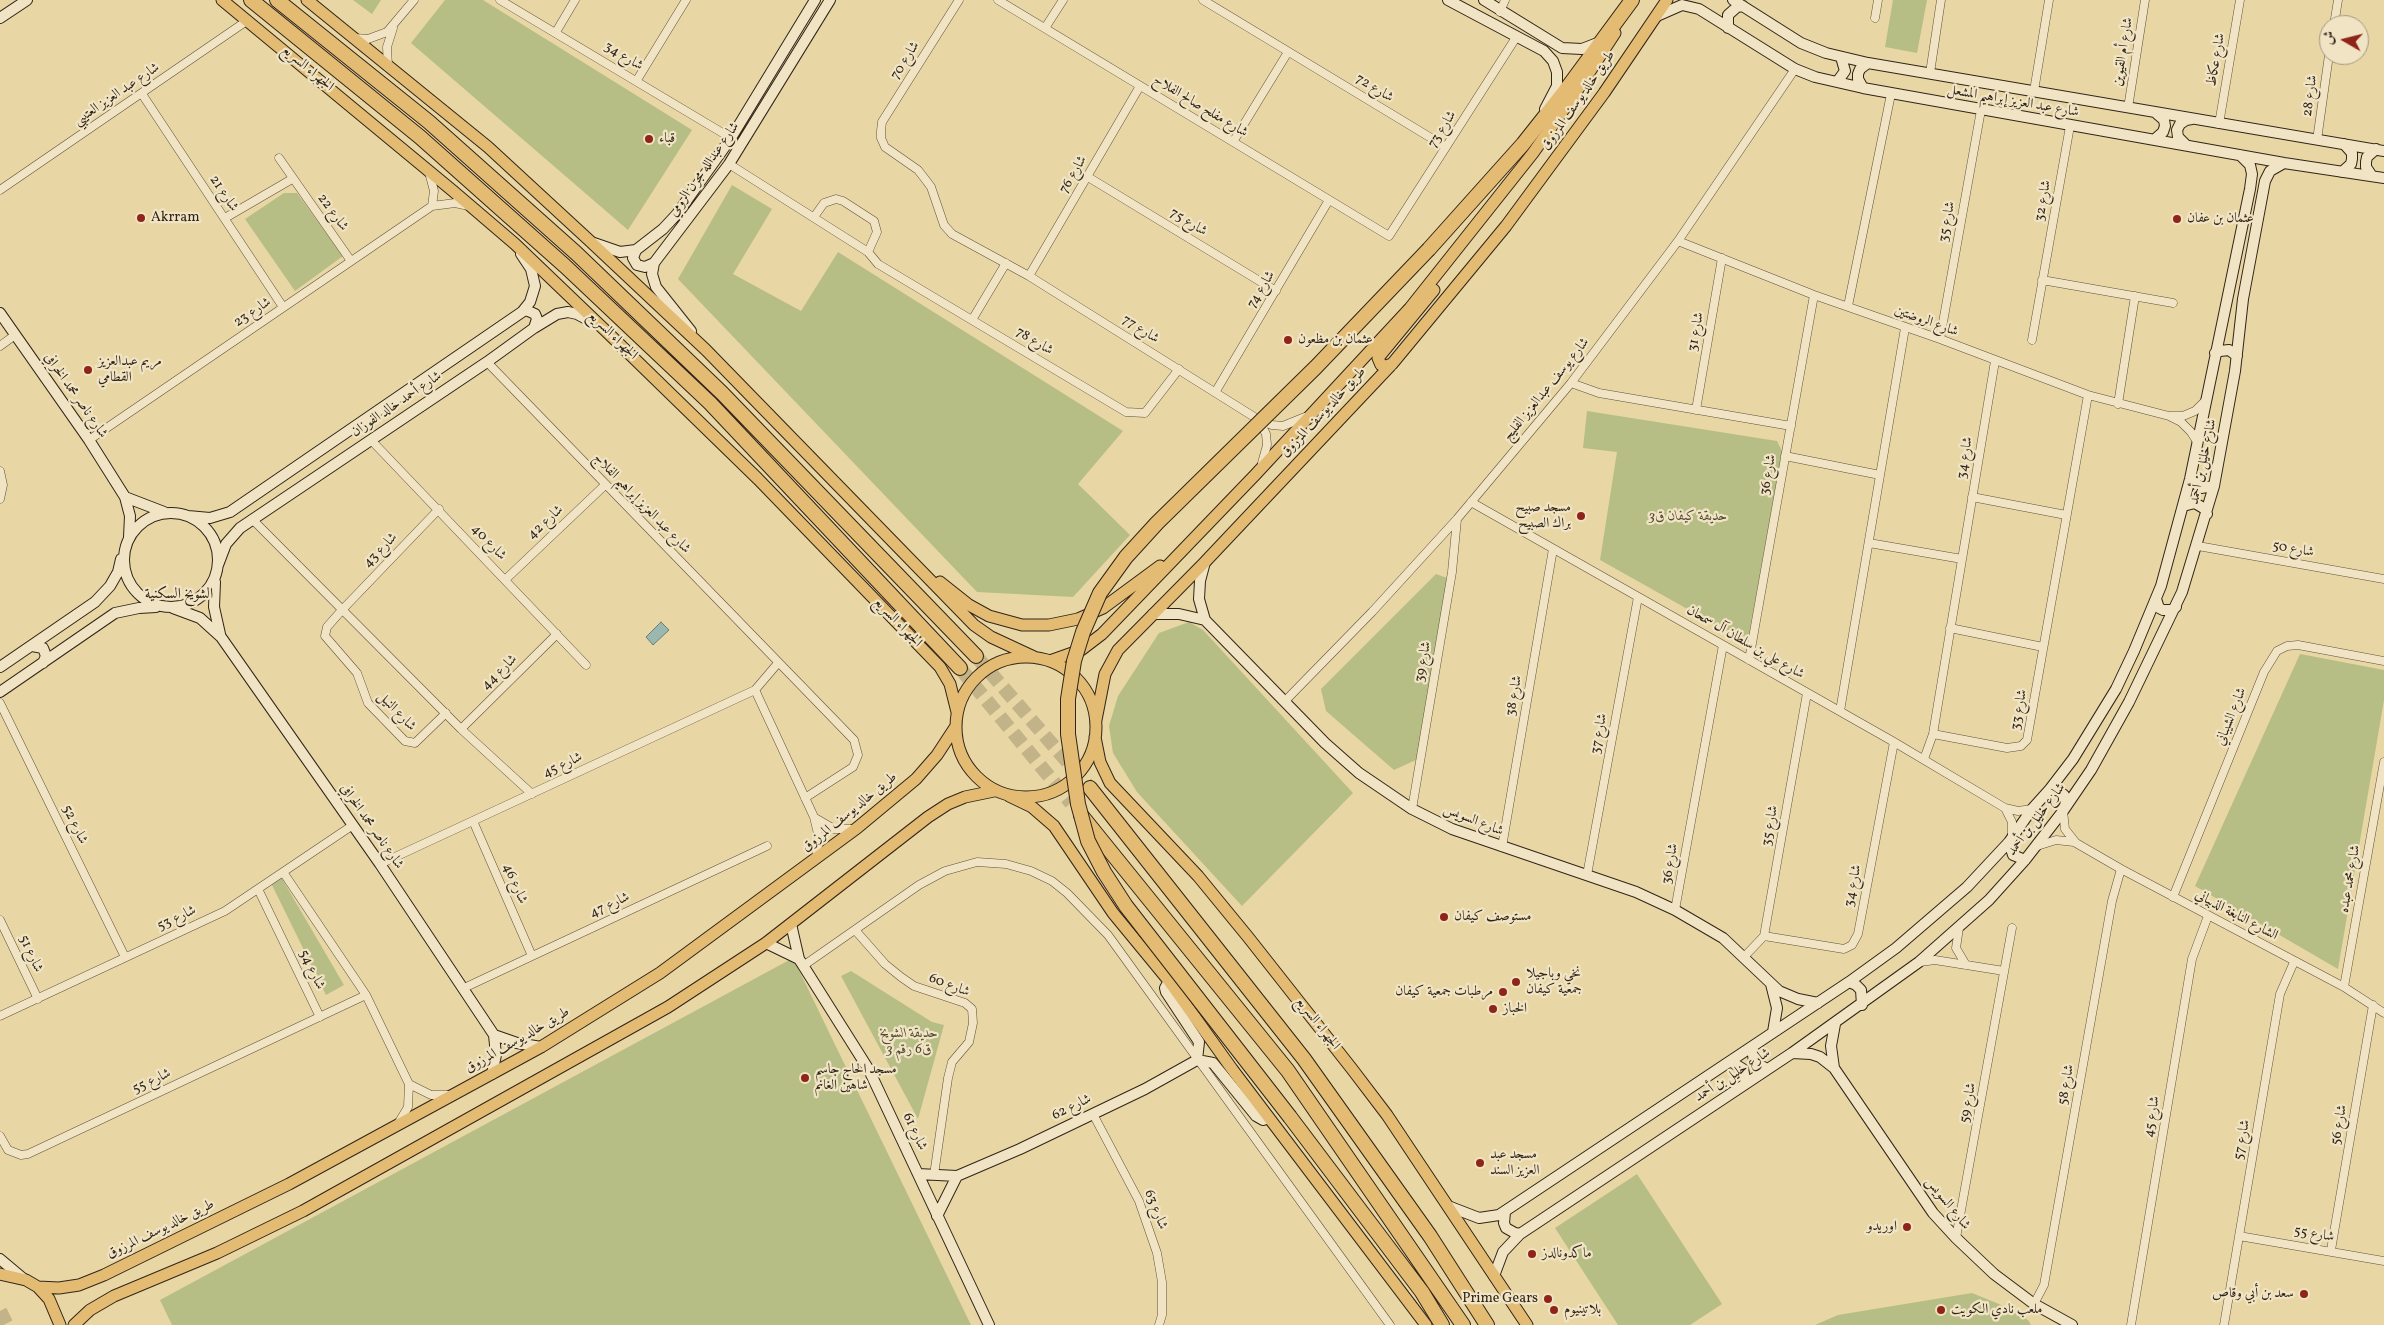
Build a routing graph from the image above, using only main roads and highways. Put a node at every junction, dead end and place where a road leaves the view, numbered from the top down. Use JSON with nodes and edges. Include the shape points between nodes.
{"nodes":[{"id":1,"x":222,"y":0,"type":"edge"},
{"id":2,"x":251,"y":0,"type":"edge"},
{"id":3,"x":277,"y":0,"type":"edge"},
{"id":4,"x":307,"y":0,"type":"edge"},
{"id":5,"x":1632,"y":0,"type":"edge"},
{"id":6,"x":1636,"y":0,"type":"edge"},
{"id":7,"x":1667,"y":0,"type":"edge"},
{"id":8,"x":1459,"y":247,"type":"junction"},
{"id":9,"x":1392,"y":364,"type":"junction"},
{"id":10,"x":1190,"y":543,"type":"junction"},
{"id":11,"x":902,"y":551,"type":"junction"},
{"id":12,"x":976,"y":656,"type":"tunnel mouth"},
{"id":13,"x":1034,"y":657,"type":"junction"},
{"id":14,"x":1050,"y":661,"type":"junction"},
{"id":15,"x":960,"y":668,"type":"tunnel mouth"},
{"id":16,"x":957,"y":712,"type":"junction"},
{"id":17,"x":1096,"y":720,"type":"junction"},
{"id":18,"x":956,"y":726,"type":"junction"},
{"id":19,"x":1095,"y":737,"type":"junction"},
{"id":20,"x":1090,"y":788,"type":"tunnel mouth"},
{"id":21,"x":994,"y":791,"type":"junction"},
{"id":22,"x":1009,"y":796,"type":"junction"},
{"id":23,"x":1071,"y":803,"type":"tunnel mouth"},
{"id":24,"x":0,"y":1274,"type":"edge"},
{"id":25,"x":38,"y":1287,"type":"junction"},
{"id":26,"x":60,"y":1325,"type":"edge"},
{"id":27,"x":74,"y":1325,"type":"edge"},
{"id":28,"x":1426,"y":1325,"type":"edge"},
{"id":29,"x":1442,"y":1325,"type":"edge"},
{"id":30,"x":1463,"y":1325,"type":"edge"},
{"id":31,"x":1487,"y":1325,"type":"edge"},
{"id":32,"x":1527,"y":1325,"type":"edge"}],
"edges":[{"from":1,"to":16,"type":"main road","name":"الجهراء السريع","via":[[515,244],[610,334],[758,479],[940,667],[950,684]]},
{"from":2,"to":15,"type":"highway","name":"الجهراء السريع","via":[[420,137],[565,266],[710,403]]},
{"from":3,"to":12,"type":"highway","via":[[429,122],[576,254],[722,393]]},
{"from":4,"to":11,"type":"main road","via":[[488,147],[591,242],[706,350]]},
{"from":5,"to":29,"type":"highway","bridge":true,"via":[[1523,144],[1429,248],[1316,367],[1126,557],[1100,593],[1091,612],[1083,632],[1068,699],[1068,734],[1078,804],[1092,849],[1109,882],[1290,1116],[1422,1292]]},
{"from":6,"to":8,"type":"main road","name":"طريق خالد يوسف المرزوق","via":[[1550,129]]},
{"from":7,"to":9,"type":"main road","name":"طريق خالد يوسف المرزوق","via":[[1588,116],[1506,226]]},
{"from":8,"to":9,"type":"main road","via":[[1426,302],[1378,358],[1381,365]]},
{"from":8,"to":10,"type":"main road","name":"طريق خالد يوسف المرزوق","via":[[1410,308]]},
{"from":9,"to":17,"type":"main road","name":"طريق خالد يوسف المرزوق","via":[[1205,562],[1122,644],[1103,681]]},
{"from":10,"to":11,"type":"main road","via":[[1103,608],[1072,621],[1039,626],[1004,621],[975,609]]},
{"from":10,"to":14,"type":"main road","name":"طريق خالد يوسف المرزوق","via":[[1098,638],[1081,650]]},
{"from":11,"to":13,"type":"main road","via":[[974,625],[991,637]]},
{"from":13,"to":14,"type":"main road"},
{"from":13,"to":16,"type":"main road","via":[[1020,657],[991,666],[969,686]]},
{"from":14,"to":17,"type":"main road","via":[[1070,673],[1086,691]]},
{"from":16,"to":18,"type":"main road"},
{"from":17,"to":19,"type":"main road"},
{"from":18,"to":21,"type":"main road","via":[[962,757],[981,782]]},
{"from":18,"to":25,"type":"main road","name":"طريق خالد يوسف المرزوق","via":[[916,779],[857,828],[660,973],[541,1047],[289,1184],[104,1275],[79,1285]]},
{"from":19,"to":22,"type":"main road","via":[[1090,756],[1080,772],[1065,786],[1028,798]]},
{"from":19,"to":32,"type":"main road","name":"الجهراء السريع","via":[[1100,762],[1110,782],[1198,876],[1387,1115]]},
{"from":20,"to":31,"type":"highway","via":[[1304,1059],[1430,1236]]},
{"from":21,"to":22,"type":"main road"},
{"from":21,"to":27,"type":"main road","via":[[965,797],[934,812],[766,943],[668,1007],[312,1206],[217,1253],[114,1296],[90,1310]]},
{"from":22,"to":28,"type":"main road","via":[[1032,807],[1054,826],[1113,913],[1169,981]]},
{"from":23,"to":30,"type":"highway","via":[[1288,1071]]},
{"from":24,"to":25,"type":"main road","via":[[26,1280]]},
{"from":25,"to":26,"type":"main road","via":[[49,1299]]}]}
